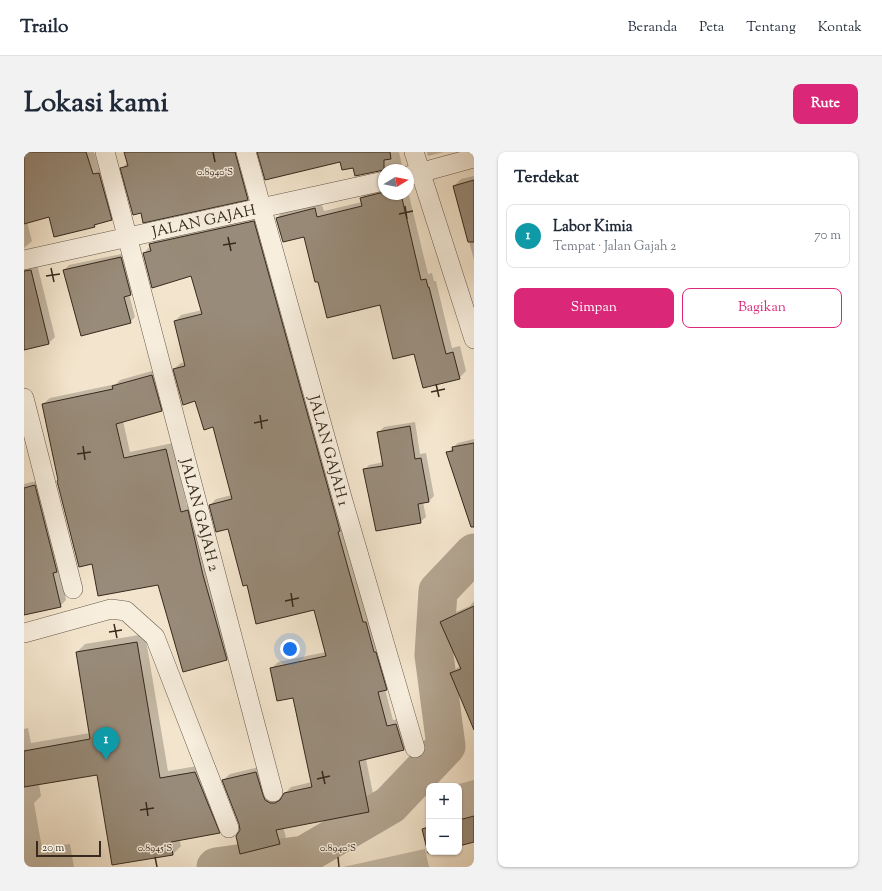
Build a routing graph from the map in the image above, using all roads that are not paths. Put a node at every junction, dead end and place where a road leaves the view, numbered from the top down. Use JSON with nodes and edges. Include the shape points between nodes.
{"nodes":[{"id":1,"x":105,"y":152,"type":"edge"},
{"id":2,"x":246,"y":152,"type":"edge"},
{"id":3,"x":414,"y":152,"type":"edge"},
{"id":4,"x":474,"y":158,"type":"edge"},
{"id":5,"x":415,"y":174,"type":"edge"},
{"id":6,"x":378,"y":182,"type":"edge"},
{"id":7,"x":263,"y":209,"type":"junction"},
{"id":8,"x":128,"y":237,"type":"junction"},
{"id":9,"x":24,"y":260,"type":"edge"},
{"id":10,"x":474,"y":339,"type":"edge"},
{"id":11,"x":24,"y":398,"type":"edge"},
{"id":12,"x":73,"y":590,"type":"dead end"},
{"id":13,"x":24,"y":632,"type":"edge"},
{"id":14,"x":415,"y":748,"type":"dead end"},
{"id":15,"x":273,"y":792,"type":"dead end"},
{"id":16,"x":229,"y":828,"type":"dead end"}],
"edges":[{"from":1,"to":8,"type":"street","name":"JALAN GAJAH 2"},
{"from":2,"to":7,"type":"street","name":"JALAN GAJAH 1"},
{"from":3,"to":5,"type":"street"},
{"from":4,"to":5,"type":"street"},
{"from":5,"to":10,"type":"street"},
{"from":6,"to":7,"type":"street","name":"JALAN GAJAH"},
{"from":7,"to":8,"type":"street","name":"JALAN GAJAH"},
{"from":7,"to":14,"type":"street","name":"JALAN GAJAH 1","via":[[343,501]]},
{"from":8,"to":9,"type":"street","name":"JALAN GAJAH"},
{"from":8,"to":15,"type":"street","name":"JALAN GAJAH 2"},
{"from":11,"to":12,"type":"street"},
{"from":13,"to":16,"type":"street","via":[[111,609],[126,611],[156,637]]}]}
